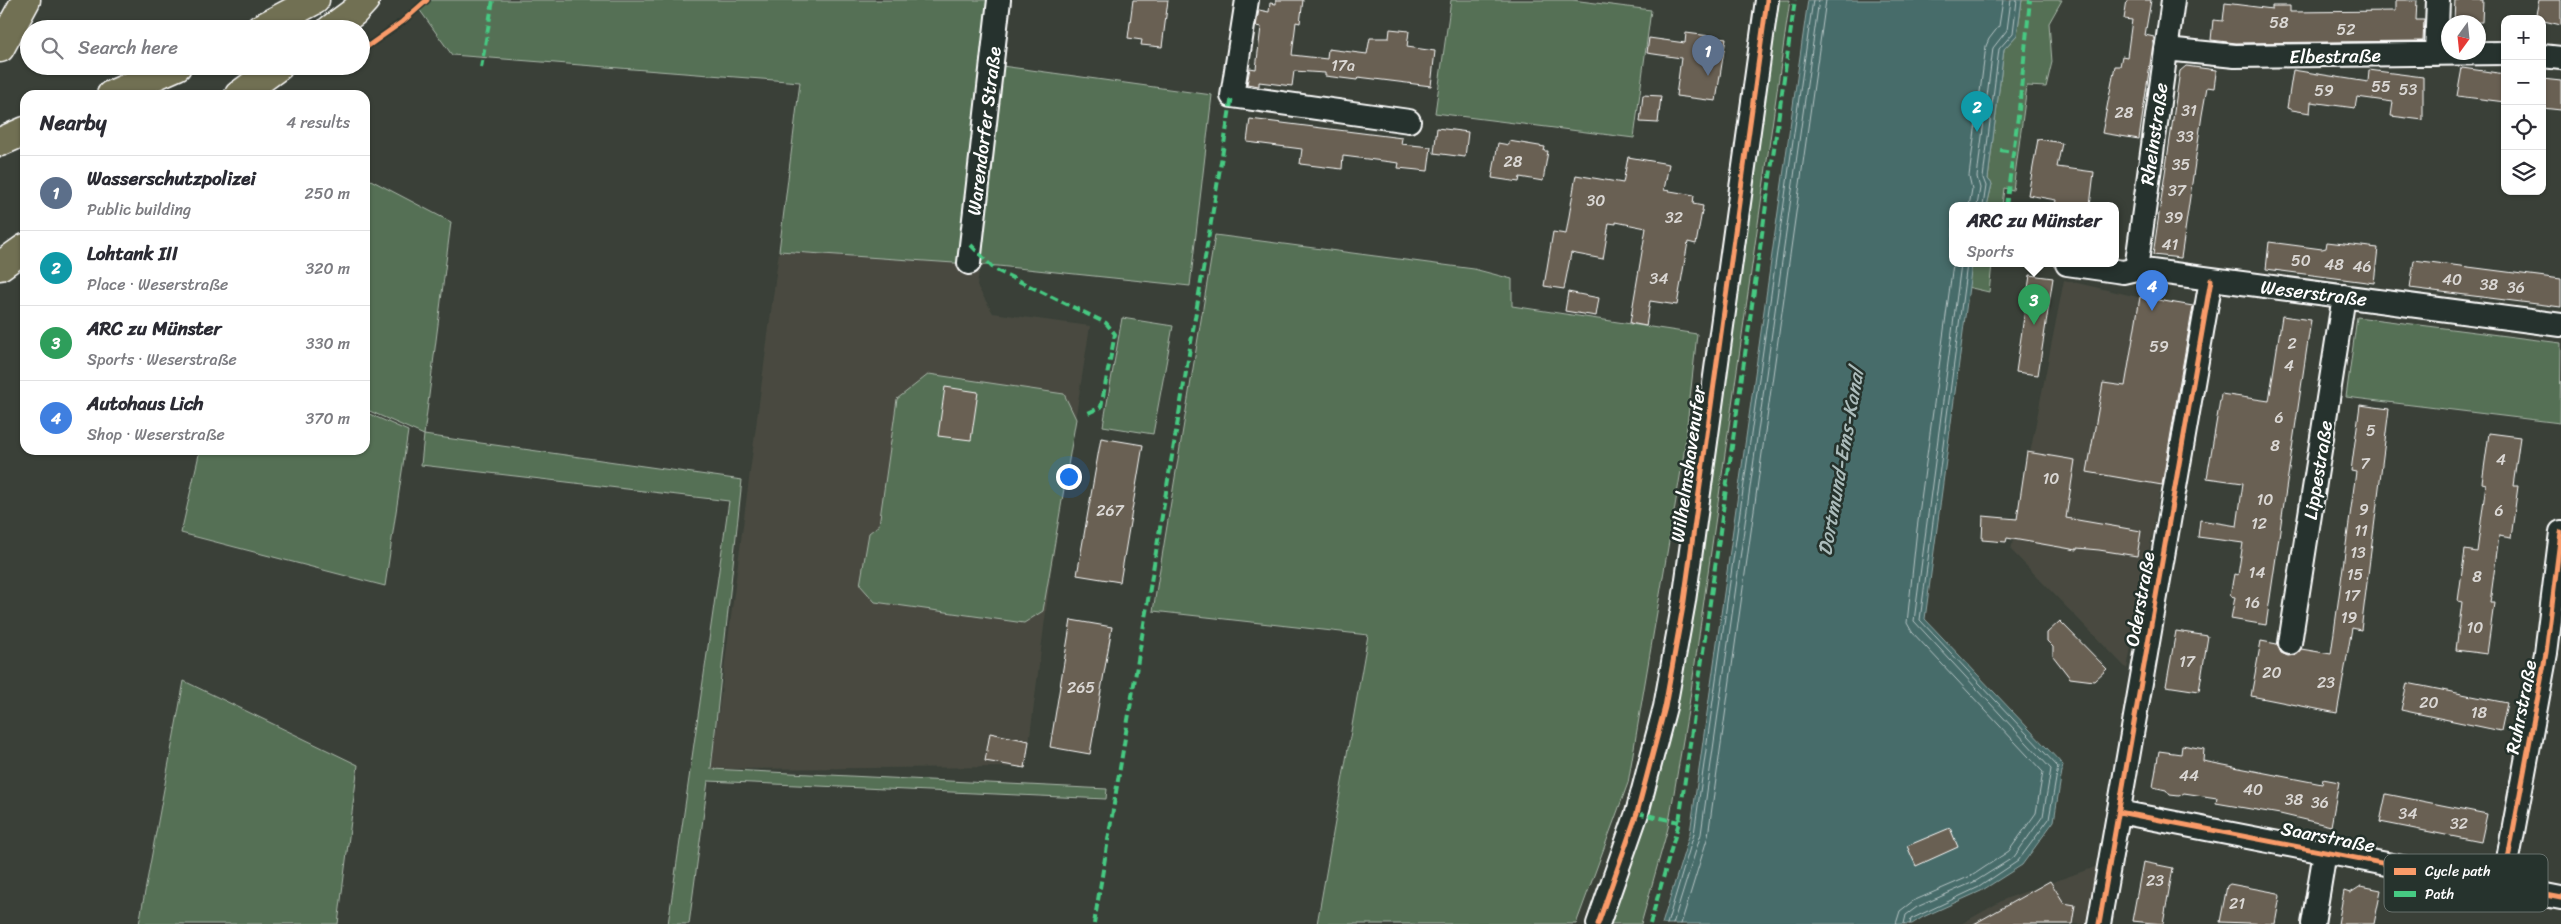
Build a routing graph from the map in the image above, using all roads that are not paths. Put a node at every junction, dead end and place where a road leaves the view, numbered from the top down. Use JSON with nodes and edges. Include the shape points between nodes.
{"nodes":[{"id":1,"x":26,"y":0,"type":"edge"},
{"id":2,"x":316,"y":0,"type":"edge"},
{"id":3,"x":365,"y":0,"type":"edge"},
{"id":4,"x":999,"y":0,"type":"edge"},
{"id":5,"x":1247,"y":0,"type":"edge"},
{"id":6,"x":1767,"y":0,"type":"edge"},
{"id":7,"x":2173,"y":0,"type":"edge"},
{"id":8,"x":2438,"y":0,"type":"edge"},
{"id":9,"x":277,"y":20,"type":"edge"},
{"id":10,"x":343,"y":20,"type":"edge"},
{"id":11,"x":0,"y":48,"type":"edge"},
{"id":12,"x":2166,"y":49,"type":"junction"},
{"id":13,"x":2501,"y":53,"type":"edge"},
{"id":14,"x":2436,"y":54,"type":"junction"},
{"id":15,"x":2546,"y":56,"type":"edge"},
{"id":16,"x":2561,"y":58,"type":"edge"},
{"id":17,"x":157,"y":75,"type":"edge"},
{"id":18,"x":266,"y":75,"type":"edge"},
{"id":19,"x":122,"y":90,"type":"edge"},
{"id":20,"x":245,"y":90,"type":"edge"},
{"id":21,"x":1409,"y":121,"type":"dead end"},
{"id":22,"x":20,"y":252,"type":"edge"},
{"id":23,"x":969,"y":263,"type":"dead end"},
{"id":24,"x":0,"y":266,"type":"edge"},
{"id":25,"x":2088,"y":267,"type":"edge"},
{"id":26,"x":2136,"y":269,"type":"junction"},
{"id":27,"x":2211,"y":280,"type":"junction"},
{"id":28,"x":2344,"y":296,"type":"junction"},
{"id":29,"x":2561,"y":324,"type":"edge"},
{"id":30,"x":2561,"y":532,"type":"edge"},
{"id":31,"x":2290,"y":643,"type":"dead end"},
{"id":32,"x":2119,"y":812,"type":"junction"},
{"id":33,"x":2325,"y":852,"type":"junction"},
{"id":34,"x":2509,"y":854,"type":"edge"},
{"id":35,"x":2384,"y":863,"type":"edge"},
{"id":36,"x":2548,"y":895,"type":"edge"},
{"id":37,"x":2561,"y":898,"type":"edge"},
{"id":38,"x":1598,"y":924,"type":"edge"},
{"id":39,"x":2099,"y":924,"type":"edge"},
{"id":40,"x":2313,"y":924,"type":"edge"}],
"edges":[{"from":1,"to":11,"type":"highway"},
{"from":2,"to":9,"type":"highway"},
{"from":3,"to":10,"type":"highway"},
{"from":4,"to":23,"type":"street","name":"Warendorfer Straße"},
{"from":5,"to":21,"type":"street","via":[[1232,96]]},
{"from":6,"to":38,"type":"street","name":"Wilhelmshavenufer","via":[[1684,601],[1666,707],[1638,813]]},
{"from":7,"to":12,"type":"street","name":"Rheinstraße"},
{"from":8,"to":14,"type":"street"},
{"from":12,"to":14,"type":"street","name":"Elbestraße","via":[[2235,56]]},
{"from":12,"to":26,"type":"street","name":"Rheinstraße"},
{"from":13,"to":14,"type":"street","name":"Elbestraße"},
{"from":15,"to":16,"type":"street"},
{"from":17,"to":19,"type":"highway"},
{"from":18,"to":20,"type":"highway"},
{"from":22,"to":24,"type":"highway"},
{"from":25,"to":26,"type":"street","name":"Weserstraße","via":[[2123,272]]},
{"from":26,"to":27,"type":"street","name":"Weserstraße"},
{"from":27,"to":28,"type":"street","name":"Weserstraße"},
{"from":27,"to":32,"type":"street","name":"Oderstraße"},
{"from":28,"to":29,"type":"street","name":"Weserstraße"},
{"from":28,"to":31,"type":"street","name":"Lippestraße"},
{"from":30,"to":34,"type":"street","name":"Ruhrstraße","via":[[2546,653]]},
{"from":32,"to":33,"type":"street","name":"Saarstraße"},
{"from":32,"to":39,"type":"street","name":"Oderstraße"},
{"from":33,"to":35,"type":"street","name":"Saarstraße"},
{"from":33,"to":40,"type":"street"},
{"from":36,"to":37,"type":"street","name":"Saarstraße"}]}
